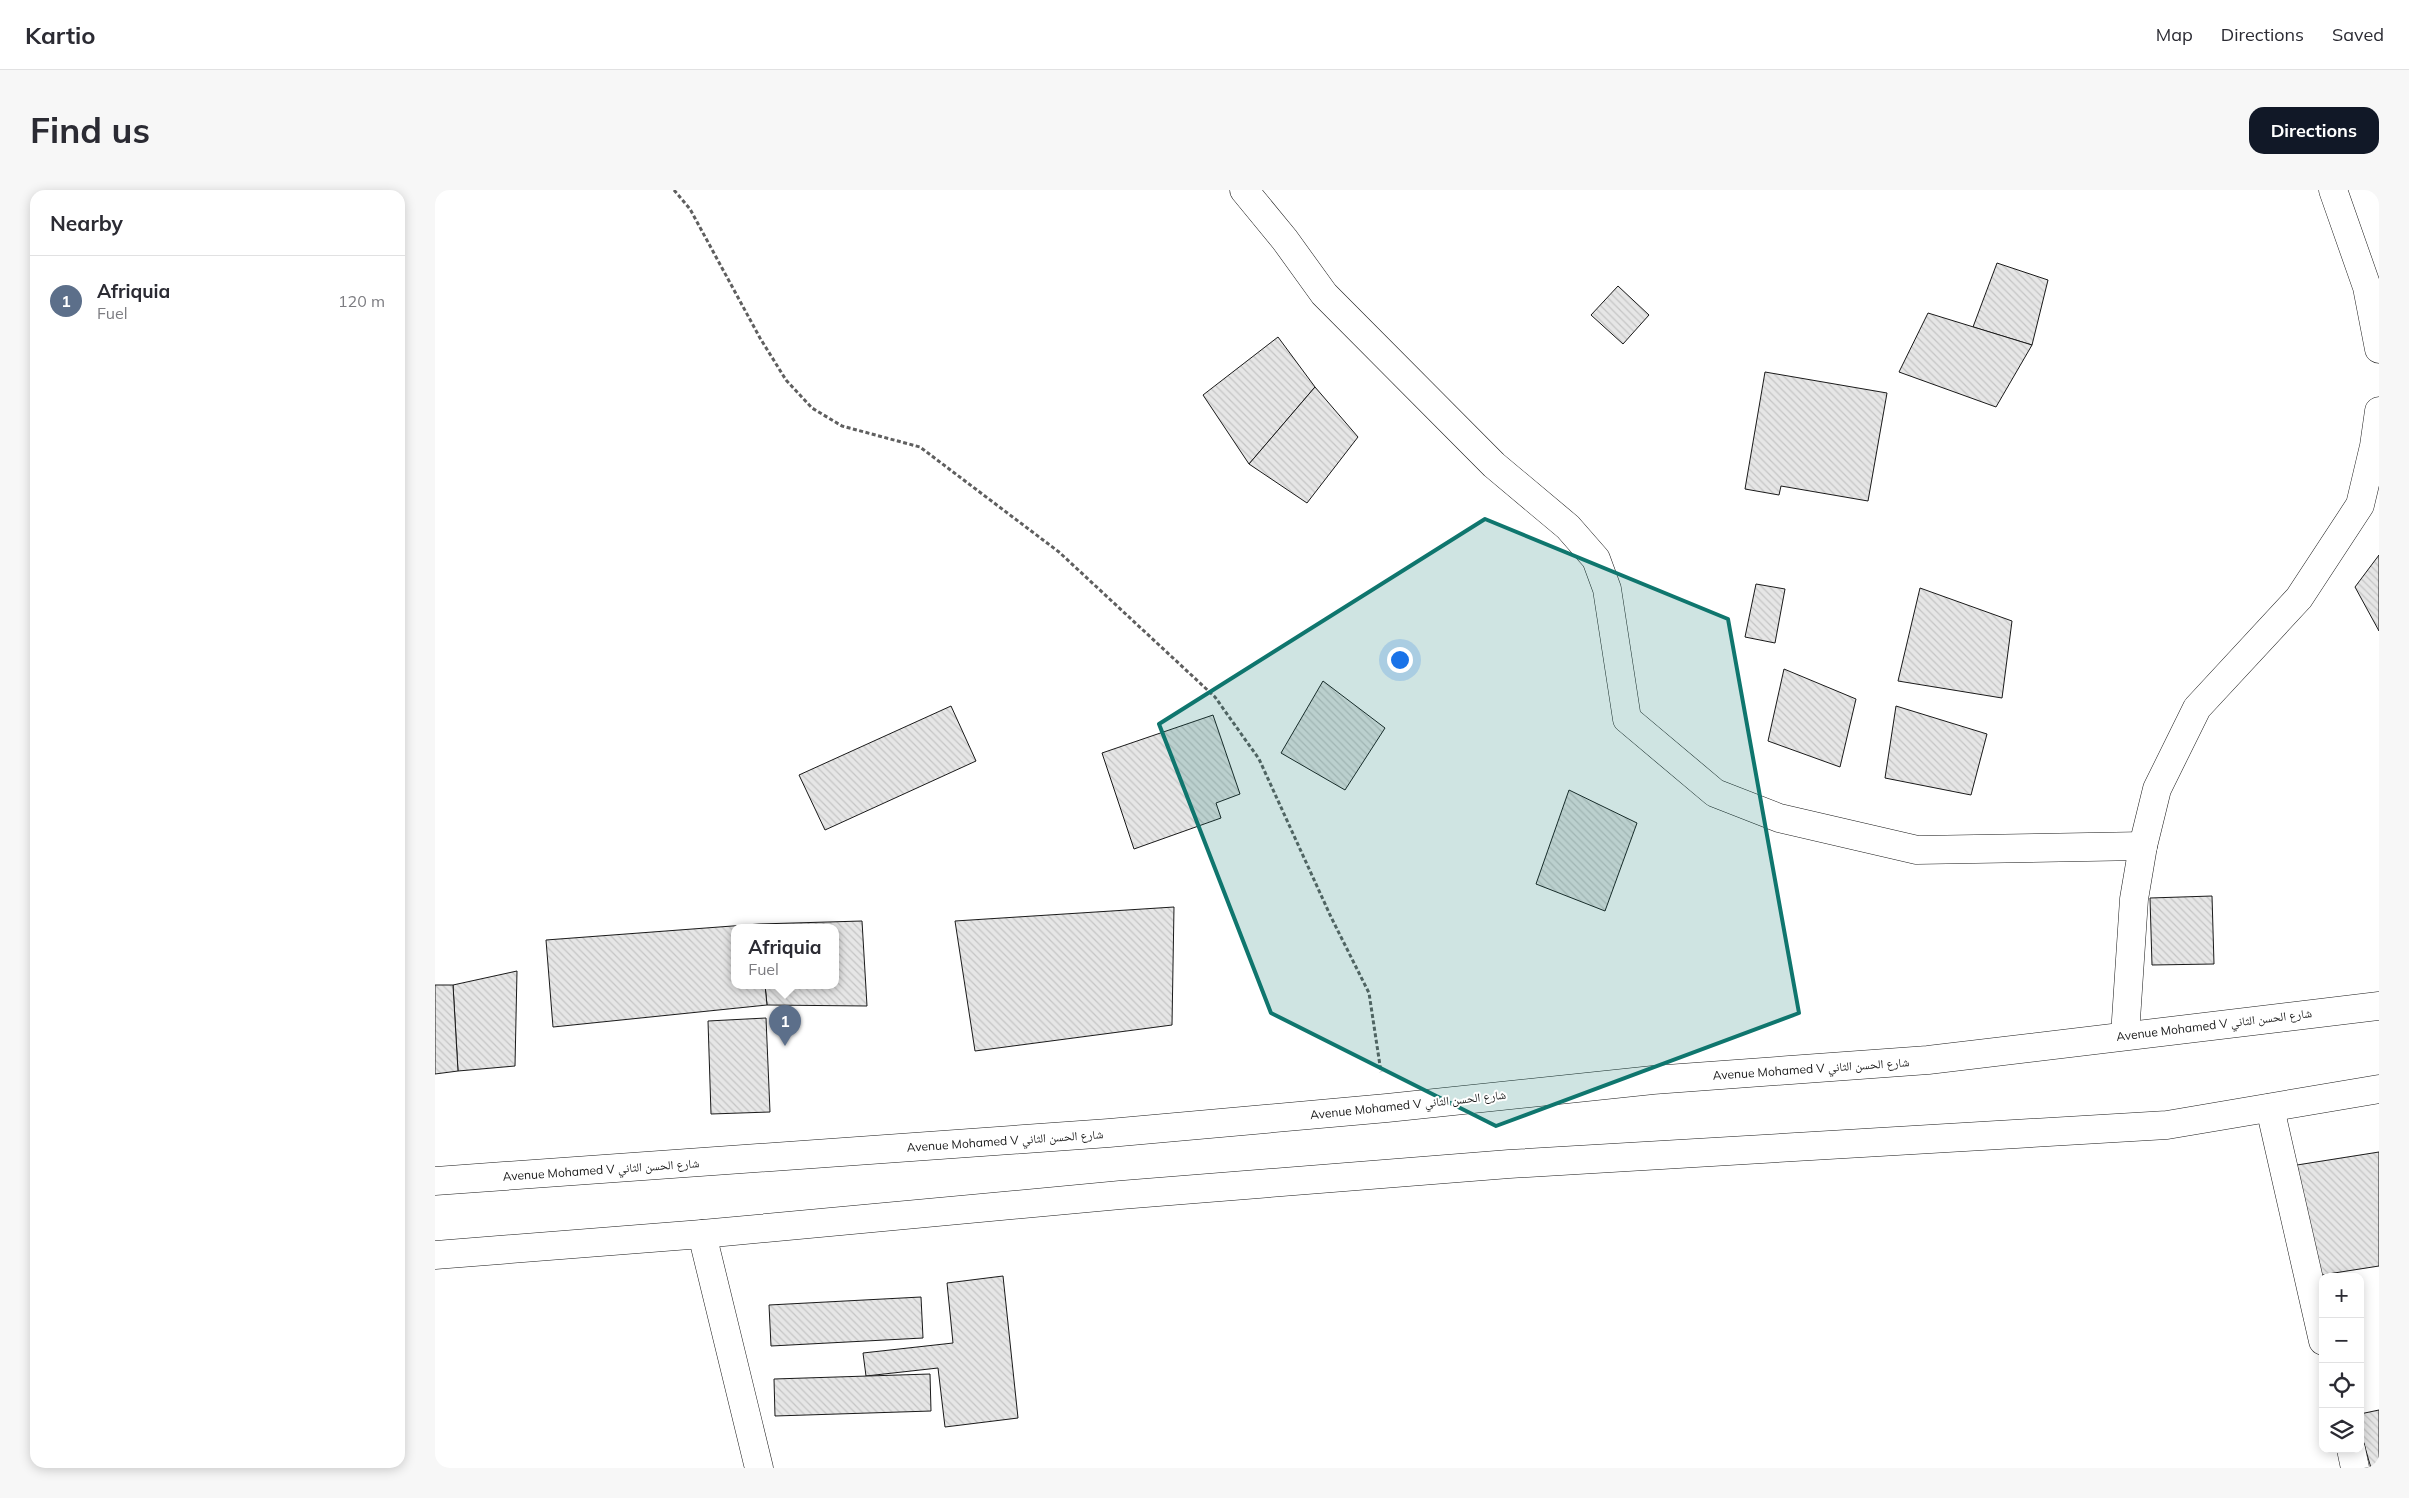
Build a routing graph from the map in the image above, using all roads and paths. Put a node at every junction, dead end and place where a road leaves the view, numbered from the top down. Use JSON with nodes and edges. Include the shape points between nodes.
{"nodes":[{"id":1,"x":674,"y":190,"type":"edge"},
{"id":2,"x":1244,"y":190,"type":"edge"},
{"id":3,"x":2333,"y":190,"type":"edge"},
{"id":4,"x":2379,"y":349,"type":"edge"},
{"id":5,"x":2379,"y":411,"type":"edge"},
{"id":6,"x":2377,"y":449,"type":"edge"},
{"id":7,"x":2143,"y":846,"type":"junction"},
{"id":8,"x":2379,"y":1006,"type":"edge"},
{"id":9,"x":2125,"y":1035,"type":"junction"},
{"id":10,"x":2379,"y":1089,"type":"edge"},
{"id":11,"x":1387,"y":1108,"type":"junction"},
{"id":12,"x":2270,"y":1108,"type":"junction"},
{"id":13,"x":435,"y":1181,"type":"edge"},
{"id":14,"x":702,"y":1234,"type":"junction"},
{"id":15,"x":435,"y":1255,"type":"edge"},
{"id":16,"x":2319,"y":1323,"type":"edge"},
{"id":17,"x":2352,"y":1453,"type":"edge"},
{"id":18,"x":759,"y":1468,"type":"edge"},
{"id":19,"x":2355,"y":1468,"type":"edge"}],
"edges":[{"from":1,"to":11,"type":"path","via":[[690,210],[786,380],[812,408],[842,426],[920,447],[1059,552],[1215,697],[1259,759],[1369,993]]},
{"from":2,"to":7,"type":"main road","via":[[1324,294],[1494,465],[1569,527],[1595,559],[1607,589],[1627,719],[1715,793],[1779,818],[1917,850]]},
{"from":3,"to":4,"type":"main road","via":[[2367,287]]},
{"from":5,"to":6,"type":"main road"},
{"from":6,"to":7,"type":"main road","via":[[2360,505],[2299,598],[2197,708],[2157,789]]},
{"from":7,"to":9,"type":"main road","via":[[2134,899]]},
{"from":8,"to":9,"type":"main road","name":"Avenue Mohamed V شارع الحسن الثاني"},
{"from":9,"to":11,"type":"main road","name":"Avenue Mohamed V شارع الحسن الثاني","via":[[1928,1060],[1653,1080]]},
{"from":10,"to":12,"type":"main road"},
{"from":11,"to":13,"type":"main road","name":"Avenue Mohamed V شارع الحسن الثاني","via":[[1079,1136]]},
{"from":12,"to":14,"type":"main road","via":[[2167,1125],[1509,1164],[1120,1195]]},
{"from":12,"to":16,"type":"main road"},
{"from":14,"to":15,"type":"main road"},
{"from":14,"to":18,"type":"main road"},
{"from":17,"to":19,"type":"main road"}]}
